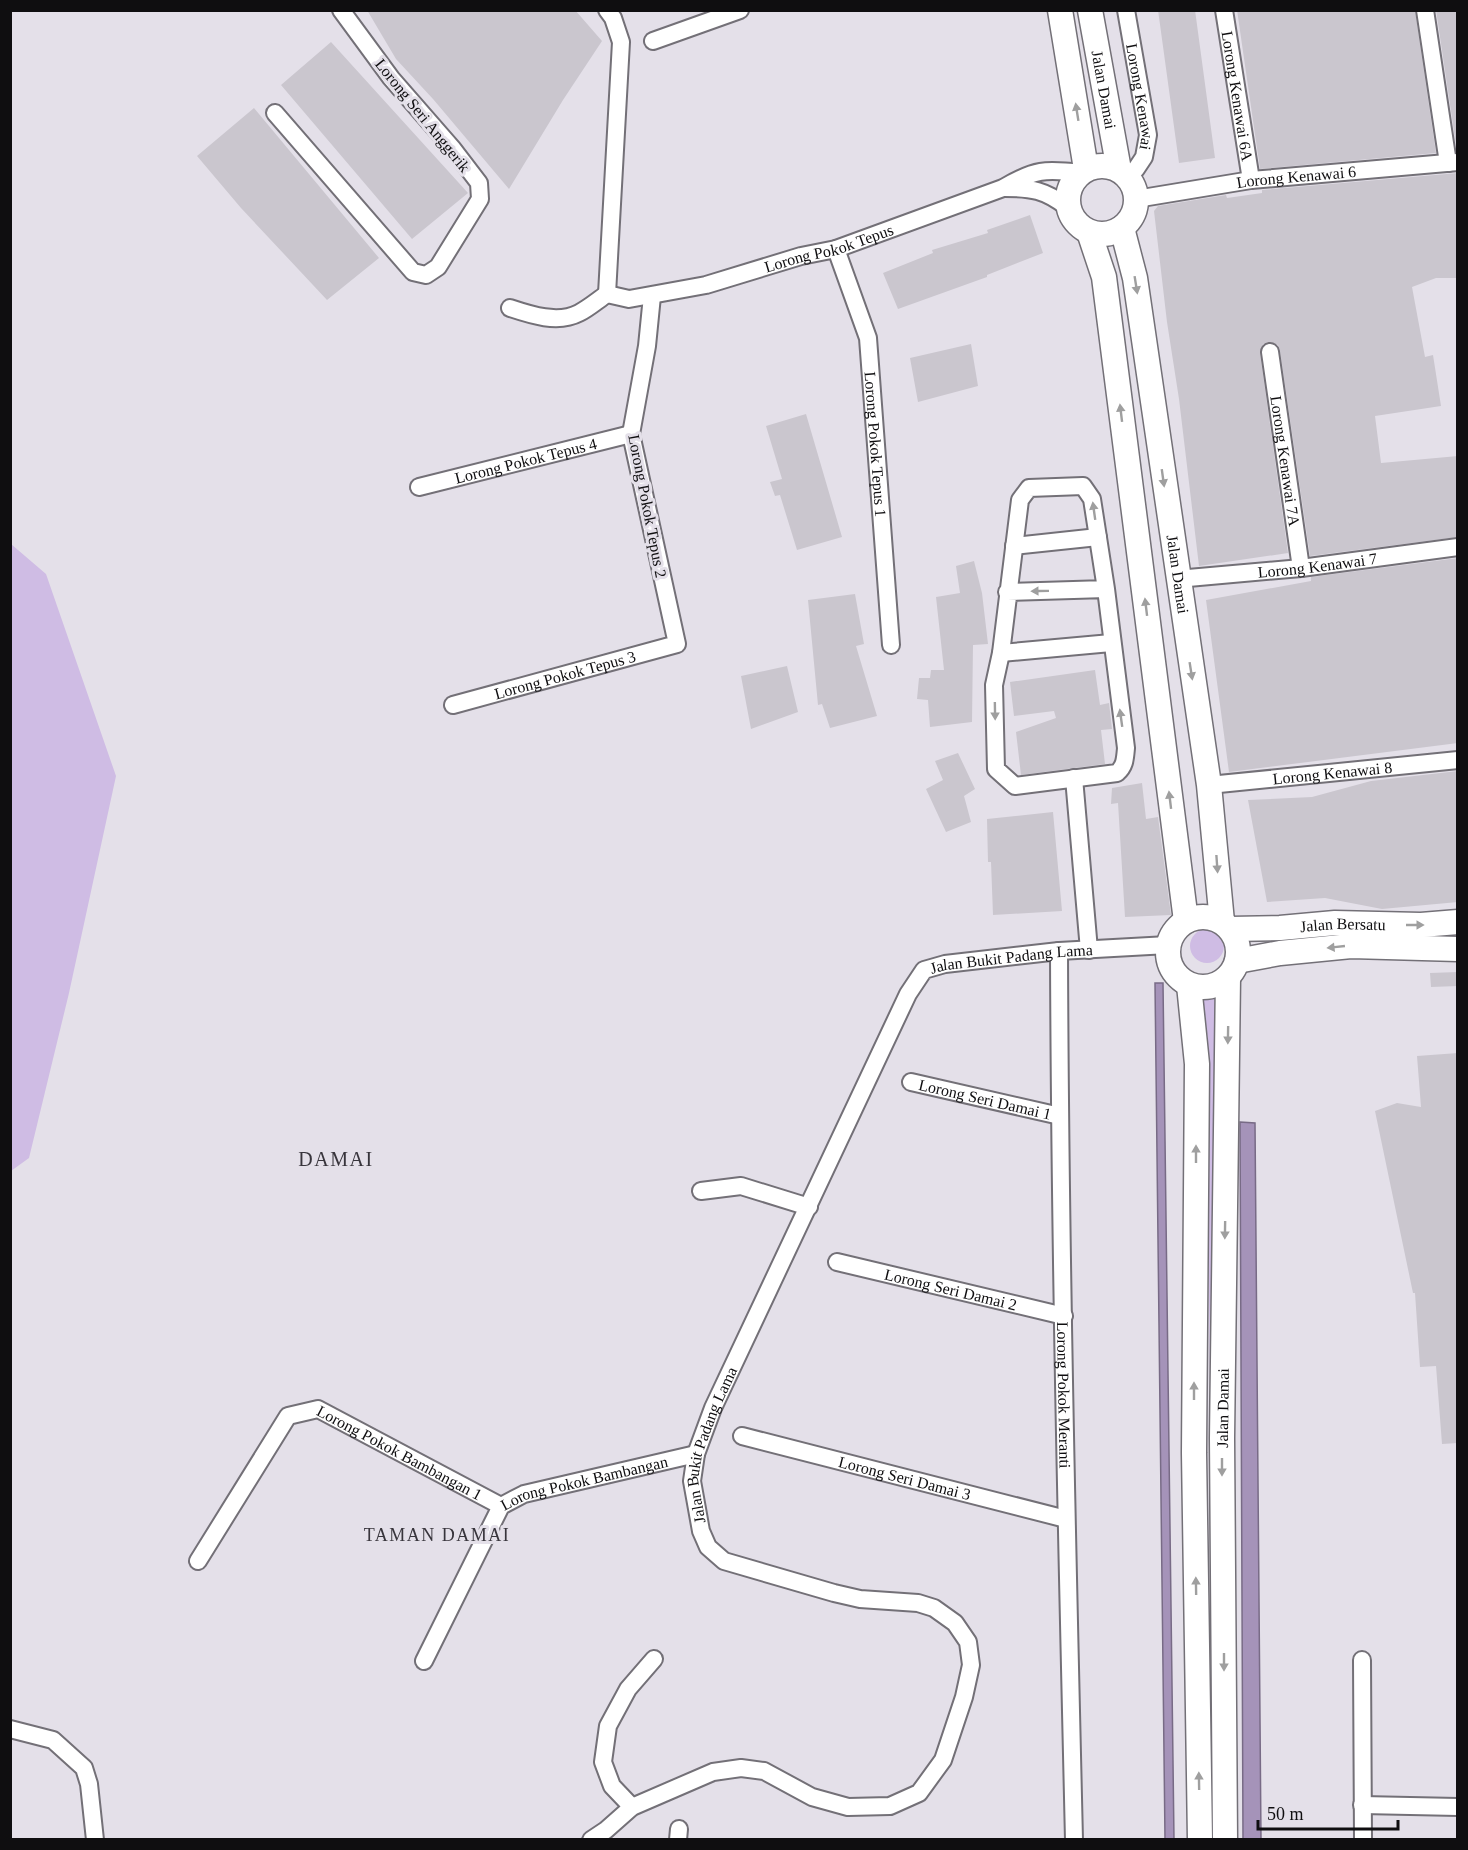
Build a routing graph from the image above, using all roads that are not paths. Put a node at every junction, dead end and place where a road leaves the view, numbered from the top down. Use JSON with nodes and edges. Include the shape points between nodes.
{"nodes":[{"id":1,"x":341,"y":10,"type":"edge"},
{"id":2,"x":607,"y":10,"type":"edge"},
{"id":3,"x":740,"y":10,"type":"edge"},
{"id":4,"x":1060,"y":10,"type":"edge"},
{"id":5,"x":1090,"y":10,"type":"edge"},
{"id":6,"x":1126,"y":10,"type":"edge"},
{"id":7,"x":1224,"y":10,"type":"edge"},
{"id":8,"x":1425,"y":10,"type":"edge"},
{"id":9,"x":653,"y":41,"type":"dead end"},
{"id":10,"x":275,"y":112,"type":"dead end"},
{"id":11,"x":1453,"y":163,"type":"edge"},
{"id":12,"x":1083,"y":171,"type":"junction"},
{"id":13,"x":1123,"y":173,"type":"junction"},
{"id":14,"x":1251,"y":180,"type":"junction"},
{"id":15,"x":1003,"y":188,"type":"junction"},
{"id":16,"x":1136,"y":199,"type":"junction"},
{"id":17,"x":1067,"y":207,"type":"junction"},
{"id":18,"x":1122,"y":228,"type":"junction"},
{"id":19,"x":1089,"y":232,"type":"junction"},
{"id":20,"x":836,"y":249,"type":"junction"},
{"id":21,"x":607,"y":294,"type":"junction"},
{"id":22,"x":652,"y":296,"type":"junction"},
{"id":23,"x":510,"y":308,"type":"dead end"},
{"id":24,"x":1270,"y":352,"type":"dead end"},
{"id":25,"x":631,"y":434,"type":"junction"},
{"id":26,"x":419,"y":487,"type":"dead end"},
{"id":27,"x":1098,"y":537,"type":"junction"},
{"id":28,"x":1014,"y":546,"type":"junction"},
{"id":29,"x":1458,"y":547,"type":"edge"},
{"id":30,"x":1301,"y":568,"type":"junction"},
{"id":31,"x":1178,"y":579,"type":"junction"},
{"id":32,"x":1106,"y":590,"type":"junction"},
{"id":33,"x":1007,"y":592,"type":"junction"},
{"id":34,"x":1111,"y":643,"type":"junction"},
{"id":35,"x":677,"y":644,"type":"joint"},
{"id":36,"x":891,"y":645,"type":"dead end"},
{"id":37,"x":1000,"y":653,"type":"junction"},
{"id":38,"x":453,"y":705,"type":"dead end"},
{"id":39,"x":1458,"y":760,"type":"edge"},
{"id":40,"x":1074,"y":778,"type":"junction"},
{"id":41,"x":1209,"y":785,"type":"junction"},
{"id":42,"x":1186,"y":921,"type":"junction"},
{"id":43,"x":1458,"y":922,"type":"edge"},
{"id":44,"x":1226,"y":925,"type":"junction"},
{"id":45,"x":1168,"y":945,"type":"junction"},
{"id":46,"x":1458,"y":949,"type":"edge"},
{"id":47,"x":1089,"y":950,"type":"junction"},
{"id":48,"x":1059,"y":951,"type":"junction"},
{"id":49,"x":1233,"y":969,"type":"junction"},
{"id":50,"x":1189,"y":985,"type":"junction"},
{"id":51,"x":911,"y":1082,"type":"dead end"},
{"id":52,"x":1060,"y":1116,"type":"junction"},
{"id":53,"x":701,"y":1191,"type":"dead end"},
{"id":54,"x":809,"y":1207,"type":"junction"},
{"id":55,"x":837,"y":1262,"type":"dead end"},
{"id":56,"x":1064,"y":1316,"type":"junction"},
{"id":57,"x":742,"y":1436,"type":"dead end"},
{"id":58,"x":696,"y":1454,"type":"junction"},
{"id":59,"x":501,"y":1506,"type":"junction"},
{"id":60,"x":1066,"y":1519,"type":"junction"},
{"id":61,"x":198,"y":1561,"type":"dead end"},
{"id":62,"x":654,"y":1659,"type":"dead end"},
{"id":63,"x":1362,"y":1660,"type":"dead end"},
{"id":64,"x":424,"y":1661,"type":"dead end"},
{"id":65,"x":10,"y":1728,"type":"edge"},
{"id":66,"x":1362,"y":1805,"type":"junction"},
{"id":67,"x":1458,"y":1807,"type":"edge"},
{"id":68,"x":632,"y":1808,"type":"junction"},
{"id":69,"x":95,"y":1839,"type":"edge"},
{"id":70,"x":591,"y":1839,"type":"edge"},
{"id":71,"x":1074,"y":1839,"type":"edge"},
{"id":72,"x":1200,"y":1839,"type":"edge"},
{"id":73,"x":1225,"y":1839,"type":"edge"},
{"id":74,"x":1363,"y":1839,"type":"edge"}],
"edges":[{"from":1,"to":10,"type":"street","name":"Lorong Seri Anggerik","via":[[391,78],[479,183],[480,199],[438,267],[426,275],[413,272]]},
{"from":2,"to":21,"type":"street","via":[[621,42]]},
{"from":3,"to":9,"type":"street"},
{"from":12,"to":4,"type":"main road","name":"Jalan Damai","one_way":true},
{"from":5,"to":13,"type":"main road","name":"Jalan Damai"},
{"from":6,"to":13,"type":"street","name":"Lorong Kenawai","via":[[1148,135],[1144,157],[1136,169]]},
{"from":7,"to":14,"type":"street","name":"Lorong Kenawai 6A"},
{"from":8,"to":11,"type":"street"},
{"from":11,"to":14,"type":"street","name":"Lorong Kenawai 6"},
{"from":12,"to":13,"type":"main road","via":[[1103,165]]},
{"from":12,"to":15,"type":"street","name":"Lorong Pokok Tepus","via":[[1047,169],[1022,176]]},
{"from":12,"to":17,"type":"main road","via":[[1072,182]]},
{"from":13,"to":16,"type":"main road","via":[[1134,187]]},
{"from":14,"to":16,"type":"street","name":"Lorong Kenawai 6"},
{"from":15,"to":17,"type":"street","name":"Lorong Pokok Tepus","via":[[1031,188],[1051,195]]},
{"from":15,"to":20,"type":"street","name":"Lorong Pokok Tepus"},
{"from":16,"to":18,"type":"main road","via":[[1132,215]]},
{"from":17,"to":19,"type":"main road","via":[[1075,223]]},
{"from":18,"to":19,"type":"main road","via":[[1106,234]]},
{"from":18,"to":31,"type":"main road","name":"Jalan Damai","one_way":true,"via":[[1135,278]]},
{"from":42,"to":19,"type":"main road","one_way":true,"via":[[1104,277]]},
{"from":20,"to":22,"type":"street","name":"Lorong Pokok Tepus"},
{"from":20,"to":36,"type":"street","name":"Lorong Pokok Tepus 1","via":[[868,338]]},
{"from":21,"to":22,"type":"street","name":"Lorong Pokok Tepus","via":[[629,299]]},
{"from":21,"to":23,"type":"street","via":[[578,314],[565,316],[538,317]]},
{"from":22,"to":25,"type":"street","name":"Lorong Pokok Tepus 2"},
{"from":24,"to":30,"type":"street","name":"Lorong Kenawai 7A"},
{"from":25,"to":26,"type":"street","name":"Lorong Pokok Tepus 4"},
{"from":25,"to":35,"type":"street","name":"Lorong Pokok Tepus 2"},
{"from":27,"to":28,"type":"street"},
{"from":27,"to":28,"type":"street","one_way":true,"via":[[1092,499],[1083,486],[1029,488],[1020,500]]},
{"from":27,"to":32,"type":"street"},
{"from":28,"to":33,"type":"street"},
{"from":29,"to":30,"type":"street","name":"Lorong Kenawai 7"},
{"from":30,"to":31,"type":"street","name":"Lorong Kenawai 7"},
{"from":31,"to":41,"type":"main road","name":"Jalan Damai","one_way":true},
{"from":32,"to":33,"type":"street","one_way":true},
{"from":32,"to":34,"type":"street"},
{"from":33,"to":37,"type":"street"},
{"from":34,"to":37,"type":"street"},
{"from":40,"to":34,"type":"street","one_way":true,"via":[[1117,773],[1125,763]]},
{"from":35,"to":38,"type":"street","name":"Lorong Pokok Tepus 3"},
{"from":37,"to":40,"type":"street","one_way":true,"via":[[994,685],[996,769],[1015,786]]},
{"from":39,"to":41,"type":"street","name":"Lorong Kenawai 8"},
{"from":40,"to":47,"type":"street"},
{"from":41,"to":44,"type":"main road","name":"Jalan Damai","one_way":true},
{"from":42,"to":44,"type":"main road","via":[[1204,916]]},
{"from":42,"to":45,"type":"main road","via":[[1171,935]]},
{"from":44,"to":43,"type":"main road","name":"Jalan Bersatu","one_way":true,"via":[[1280,928],[1335,923]]},
{"from":44,"to":49,"type":"main road","via":[[1238,950]]},
{"from":45,"to":47,"type":"street","name":"Jalan Bukit Padang Lama"},
{"from":45,"to":50,"type":"main road","via":[[1171,969]]},
{"from":46,"to":49,"type":"main road","name":"Jalan Bersatu","one_way":true,"via":[[1351,946],[1280,953]]},
{"from":47,"to":48,"type":"street","name":"Jalan Bukit Padang Lama"},
{"from":48,"to":52,"type":"street","name":"Lorong Pokok Meranti"},
{"from":48,"to":54,"type":"street","name":"Jalan Bukit Padang Lama","via":[[945,964],[924,970],[908,994]]},
{"from":49,"to":50,"type":"main road","via":[[1210,987]]},
{"from":49,"to":73,"type":"main road","name":"Jalan Damai","one_way":true,"via":[[1222,1438]]},
{"from":72,"to":50,"type":"main road","name":"Jalan Damai","one_way":true,"via":[[1194,1453],[1197,1064]]},
{"from":51,"to":52,"type":"street","name":"Lorong Seri Damai 1"},
{"from":52,"to":56,"type":"street","name":"Lorong Pokok Meranti"},
{"from":53,"to":54,"type":"street","via":[[741,1186]]},
{"from":54,"to":58,"type":"street","name":"Jalan Bukit Padang Lama","via":[[753,1318]]},
{"from":55,"to":56,"type":"street","name":"Lorong Seri Damai 2"},
{"from":56,"to":60,"type":"street","name":"Lorong Pokok Meranti"},
{"from":57,"to":60,"type":"street","name":"Lorong Seri Damai 3"},
{"from":58,"to":59,"type":"street","name":"Lorong Pokok Bambangan","via":[[524,1494]]},
{"from":58,"to":68,"type":"street","name":"Jalan Bukit Padang Lama","via":[[692,1481],[701,1531],[708,1547],[724,1561],[860,1599],[918,1603],[934,1608],[955,1623],[968,1642],[971,1665],[943,1760],[919,1794],[890,1806],[848,1807],[812,1797],[764,1771],[741,1768],[713,1772]]},
{"from":59,"to":61,"type":"street","name":"Lorong Pokok Bambangan 1","via":[[318,1409],[288,1416]]},
{"from":59,"to":64,"type":"street","name":"Lorong Pokok Bambangan"},
{"from":60,"to":71,"type":"street","name":"Lorong Pokok Meranti"},
{"from":62,"to":68,"type":"street","via":[[628,1689],[608,1726],[603,1762],[612,1786]]},
{"from":63,"to":66,"type":"street"},
{"from":65,"to":69,"type":"street","via":[[52,1740],[84,1768]]},
{"from":66,"to":67,"type":"street"},
{"from":66,"to":74,"type":"street"},
{"from":68,"to":70,"type":"street","name":"Jalan Bukit Padang Lama"}]}
